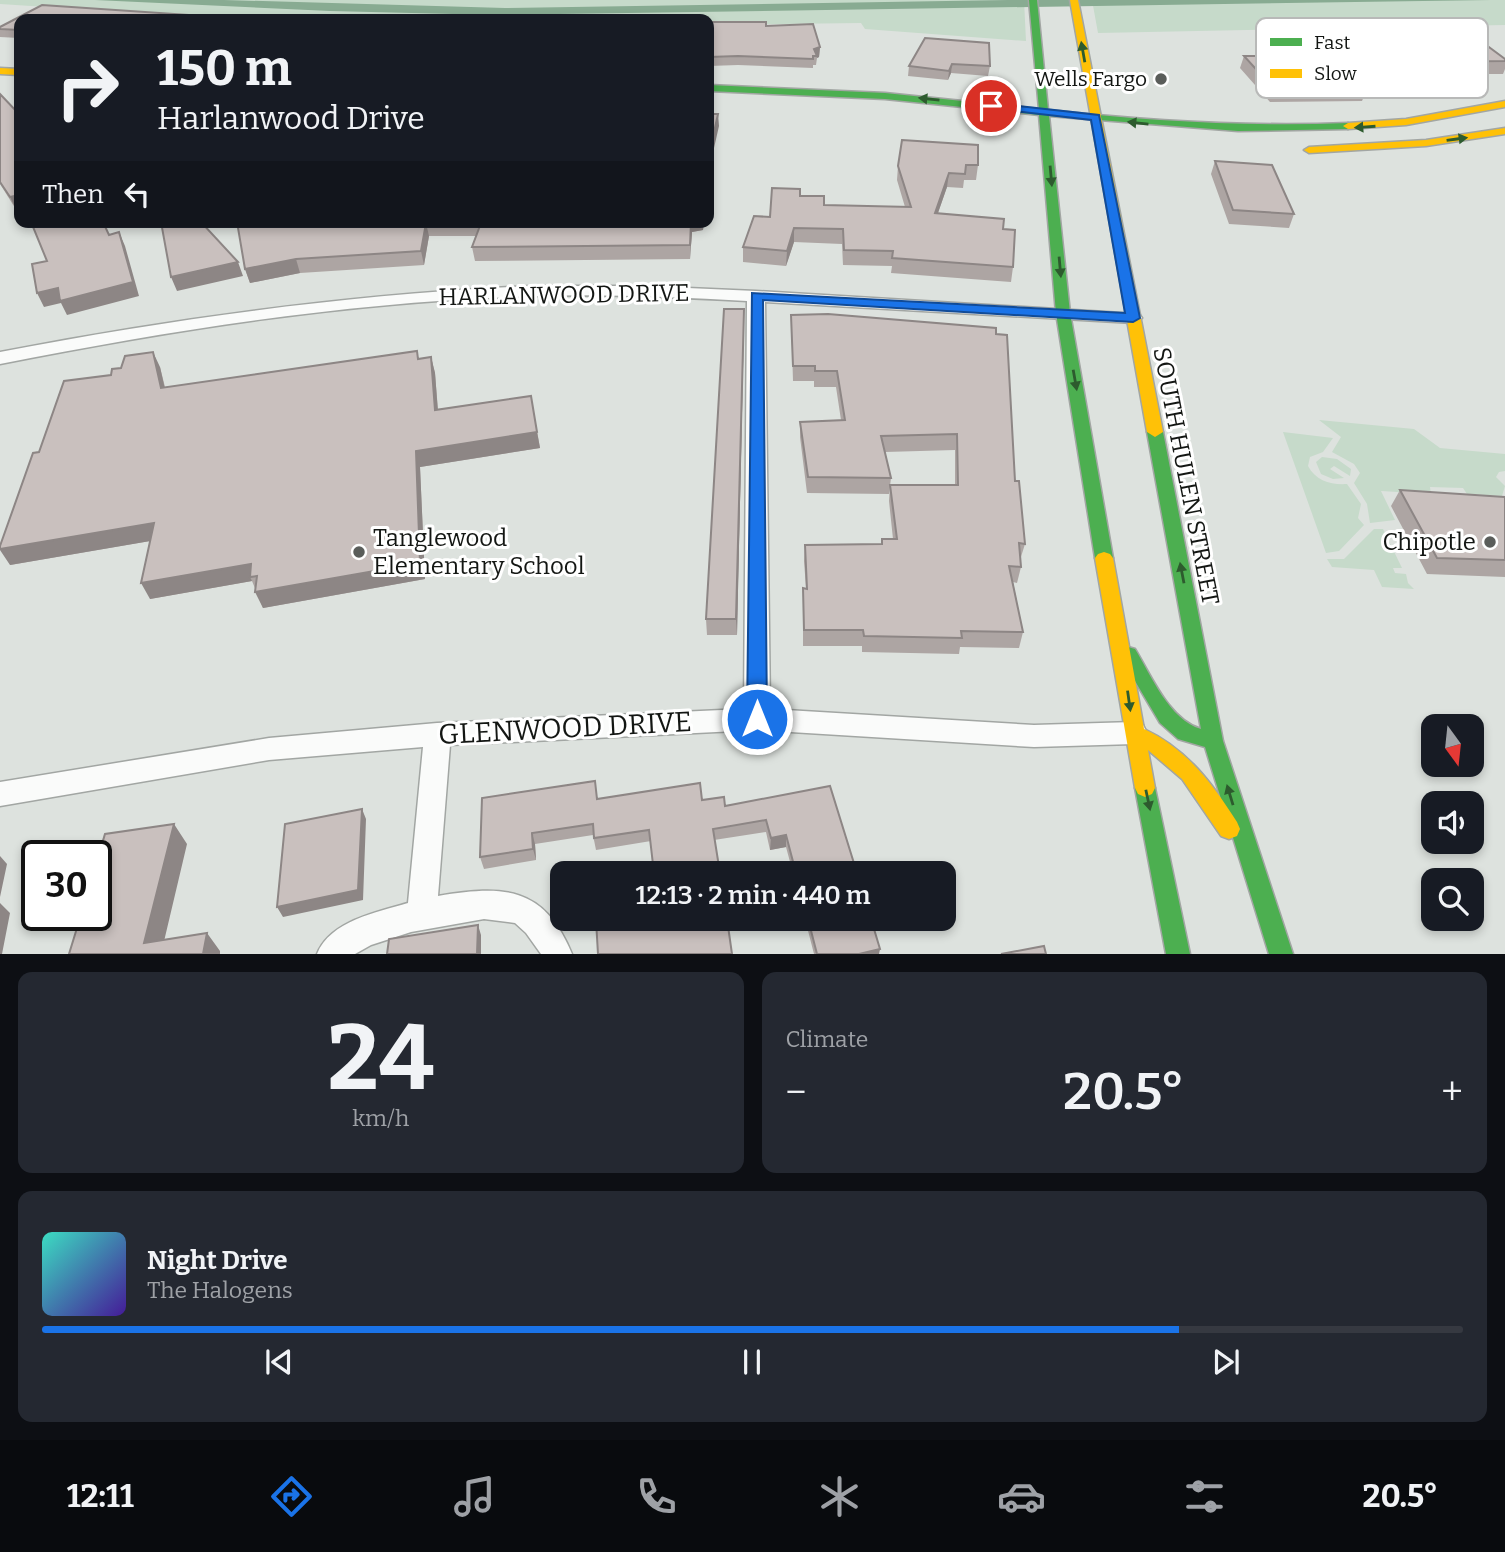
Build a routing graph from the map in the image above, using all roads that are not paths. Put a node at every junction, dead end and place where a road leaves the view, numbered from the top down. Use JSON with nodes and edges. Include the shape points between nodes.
{"nodes":[{"id":1,"x":1033,"y":0,"type":"edge"},
{"id":2,"x":1074,"y":0,"type":"edge"},
{"id":3,"x":714,"y":89,"type":"edge"},
{"id":4,"x":772,"y":96,"type":"junction"},
{"id":5,"x":714,"y":103,"type":"edge"},
{"id":6,"x":1498,"y":106,"type":"edge"},
{"id":7,"x":1046,"y":112,"type":"junction"},
{"id":8,"x":1096,"y":118,"type":"junction"},
{"id":9,"x":1054,"y":130,"type":"junction"},
{"id":10,"x":1505,"y":131,"type":"edge"},
{"id":11,"x":1092,"y":135,"type":"junction"},
{"id":12,"x":1118,"y":138,"type":"dead end"},
{"id":13,"x":1404,"y":145,"type":"junction"},
{"id":14,"x":1295,"y":150,"type":"dead end"},
{"id":15,"x":756,"y":296,"type":"junction"},
{"id":16,"x":1063,"y":313,"type":"junction"},
{"id":17,"x":1133,"y":318,"type":"junction"},
{"id":18,"x":0,"y":358,"type":"edge"},
{"id":19,"x":1121,"y":641,"type":"junction"},
{"id":20,"x":757,"y":719,"type":"junction"},
{"id":21,"x":1134,"y":733,"type":"junction"},
{"id":22,"x":437,"y":734,"type":"junction"},
{"id":23,"x":1213,"y":741,"type":"junction"},
{"id":24,"x":0,"y":794,"type":"edge"},
{"id":25,"x":1253,"y":871,"type":"junction"},
{"id":26,"x":422,"y":914,"type":"junction"},
{"id":27,"x":332,"y":954,"type":"edge"},
{"id":28,"x":557,"y":954,"type":"edge"},
{"id":29,"x":1178,"y":954,"type":"edge"},
{"id":30,"x":1281,"y":954,"type":"edge"}],
"edges":[{"from":1,"to":7,"type":"main road"},
{"from":8,"to":2,"type":"main road","name":"SOUTH HULEN STREET","one_way":true},
{"from":3,"to":4,"type":"main road"},
{"from":4,"to":5,"type":"main road"},
{"from":7,"to":4,"type":"main road","one_way":true,"via":[[873,94]]},
{"from":4,"to":9,"type":"main road"},
{"from":6,"to":8,"type":"main road","one_way":true,"via":[[1404,124],[1280,131]]},
{"from":6,"to":13,"type":"main road","via":[[1470,119],[1396,132],[1393,137]]},
{"from":7,"to":8,"type":"main road"},
{"from":7,"to":9,"type":"main road"},
{"from":8,"to":11,"type":"main road","name":"SOUTH HULEN STREET"},
{"from":9,"to":16,"type":"main road","one_way":true},
{"from":13,"to":10,"type":"main road","one_way":true},
{"from":11,"to":12,"type":"main road"},
{"from":11,"to":17,"type":"main road","name":"SOUTH HULEN STREET"},
{"from":13,"to":14,"type":"main road"},
{"from":15,"to":16,"type":"street","name":"HARLANWOOD DRIVE"},
{"from":15,"to":18,"type":"street","name":"HARLANWOOD DRIVE","via":[[548,291],[392,300],[214,319]]},
{"from":15,"to":20,"type":"street"},
{"from":16,"to":17,"type":"street","name":"HARLANWOOD DRIVE"},
{"from":16,"to":19,"type":"main road","one_way":true},
{"from":23,"to":17,"type":"main road","name":"SOUTH HULEN STREET","one_way":true},
{"from":19,"to":21,"type":"main road","one_way":true},
{"from":19,"to":23,"type":"main road","via":[[1167,717],[1185,733]]},
{"from":20,"to":21,"type":"street","name":"GLENWOOD DRIVE","via":[[1034,736]]},
{"from":20,"to":22,"type":"street","name":"GLENWOOD DRIVE"},
{"from":21,"to":25,"type":"main road","via":[[1178,756],[1198,779]]},
{"from":21,"to":29,"type":"main road","one_way":true},
{"from":22,"to":24,"type":"street","name":"GLENWOOD DRIVE","via":[[269,749]]},
{"from":22,"to":26,"type":"street"},
{"from":25,"to":23,"type":"main road","name":"SOUTH HULEN STREET","one_way":true},
{"from":25,"to":30,"type":"main road","name":"SOUTH HULEN STREET"},
{"from":26,"to":27,"type":"street","via":[[359,934]]},
{"from":26,"to":28,"type":"street","via":[[494,904],[520,909],[537,922]]}]}
